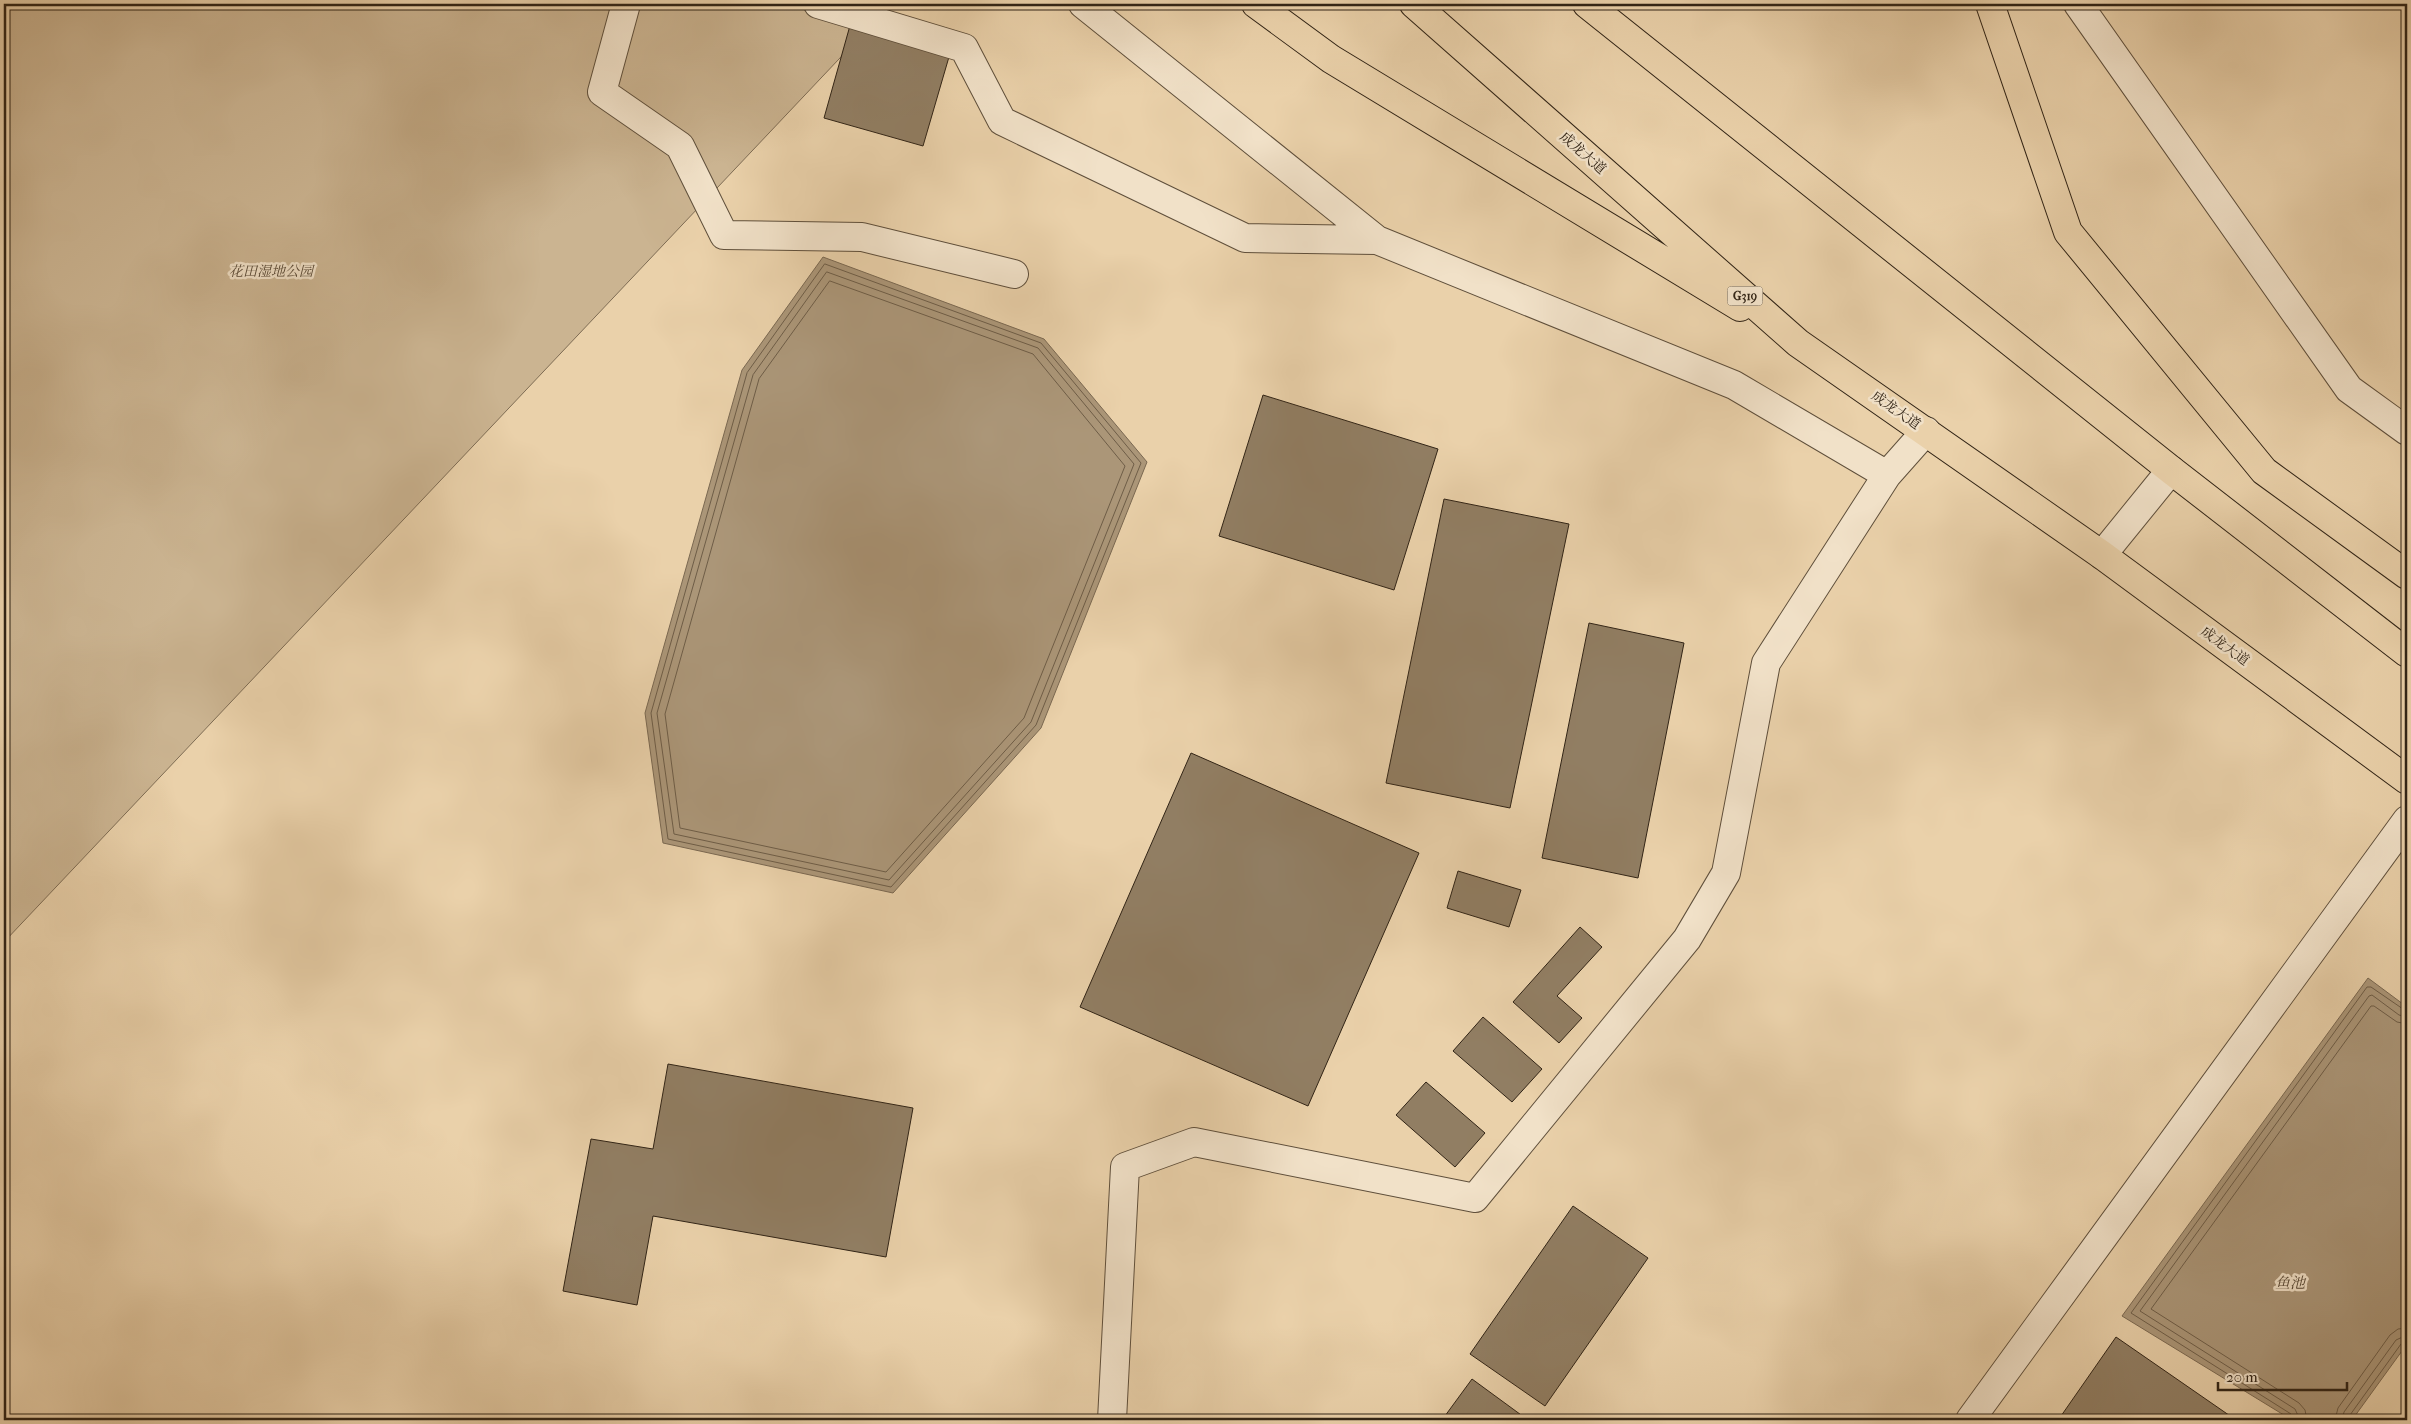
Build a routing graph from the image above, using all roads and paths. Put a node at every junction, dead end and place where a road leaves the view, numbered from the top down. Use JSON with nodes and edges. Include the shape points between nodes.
{"nodes":[{"id":1,"x":626,"y":4,"type":"edge"},
{"id":2,"x":818,"y":4,"type":"edge"},
{"id":3,"x":1083,"y":4,"type":"edge"},
{"id":4,"x":1256,"y":4,"type":"edge"},
{"id":5,"x":1414,"y":4,"type":"edge"},
{"id":6,"x":1587,"y":4,"type":"edge"},
{"id":7,"x":1990,"y":4,"type":"edge"},
{"id":8,"x":2078,"y":4,"type":"edge"},
{"id":9,"x":1377,"y":240,"type":"junction"},
{"id":10,"x":1014,"y":274,"type":"dead end"},
{"id":11,"x":1798,"y":343,"type":"junction"},
{"id":12,"x":1926,"y":431,"type":"junction"},
{"id":13,"x":2407,"y":431,"type":"edge"},
{"id":14,"x":2171,"y":470,"type":"junction"},
{"id":15,"x":1887,"y":474,"type":"junction"},
{"id":16,"x":2102,"y":555,"type":"junction"},
{"id":17,"x":2407,"y":575,"type":"edge"},
{"id":18,"x":2407,"y":653,"type":"edge"},
{"id":19,"x":2407,"y":780,"type":"edge"},
{"id":20,"x":2407,"y":820,"type":"edge"},
{"id":21,"x":1112,"y":1420,"type":"edge"},
{"id":22,"x":1970,"y":1420,"type":"edge"}],
"edges":[{"from":1,"to":10,"type":"street","via":[[602,92],[680,146],[724,235],[862,237]]},
{"from":2,"to":9,"type":"street","via":[[964,48],[1002,122],[1245,238]]},
{"from":3,"to":9,"type":"street"},
{"from":4,"to":11,"type":"highway","via":[[1331,59]]},
{"from":5,"to":11,"type":"highway","name":"成龙大道","number":"G319"},
{"from":6,"to":14,"type":"highway"},
{"from":7,"to":17,"type":"highway","via":[[2068,232],[2264,471]]},
{"from":8,"to":13,"type":"street","via":[[2349,389]]},
{"from":9,"to":15,"type":"street","via":[[1734,385]]},
{"from":11,"to":12,"type":"highway","name":"成龙大道","number":"G319"},
{"from":12,"to":15,"type":"street"},
{"from":12,"to":16,"type":"highway","name":"成龙大道","number":"G319"},
{"from":14,"to":16,"type":"street"},
{"from":14,"to":18,"type":"highway"},
{"from":15,"to":21,"type":"street","via":[[1766,663],[1726,873],[1687,939],[1475,1198],[1194,1142],[1125,1167]]},
{"from":16,"to":19,"type":"highway","name":"成龙大道"},
{"from":20,"to":22,"type":"street"}]}
